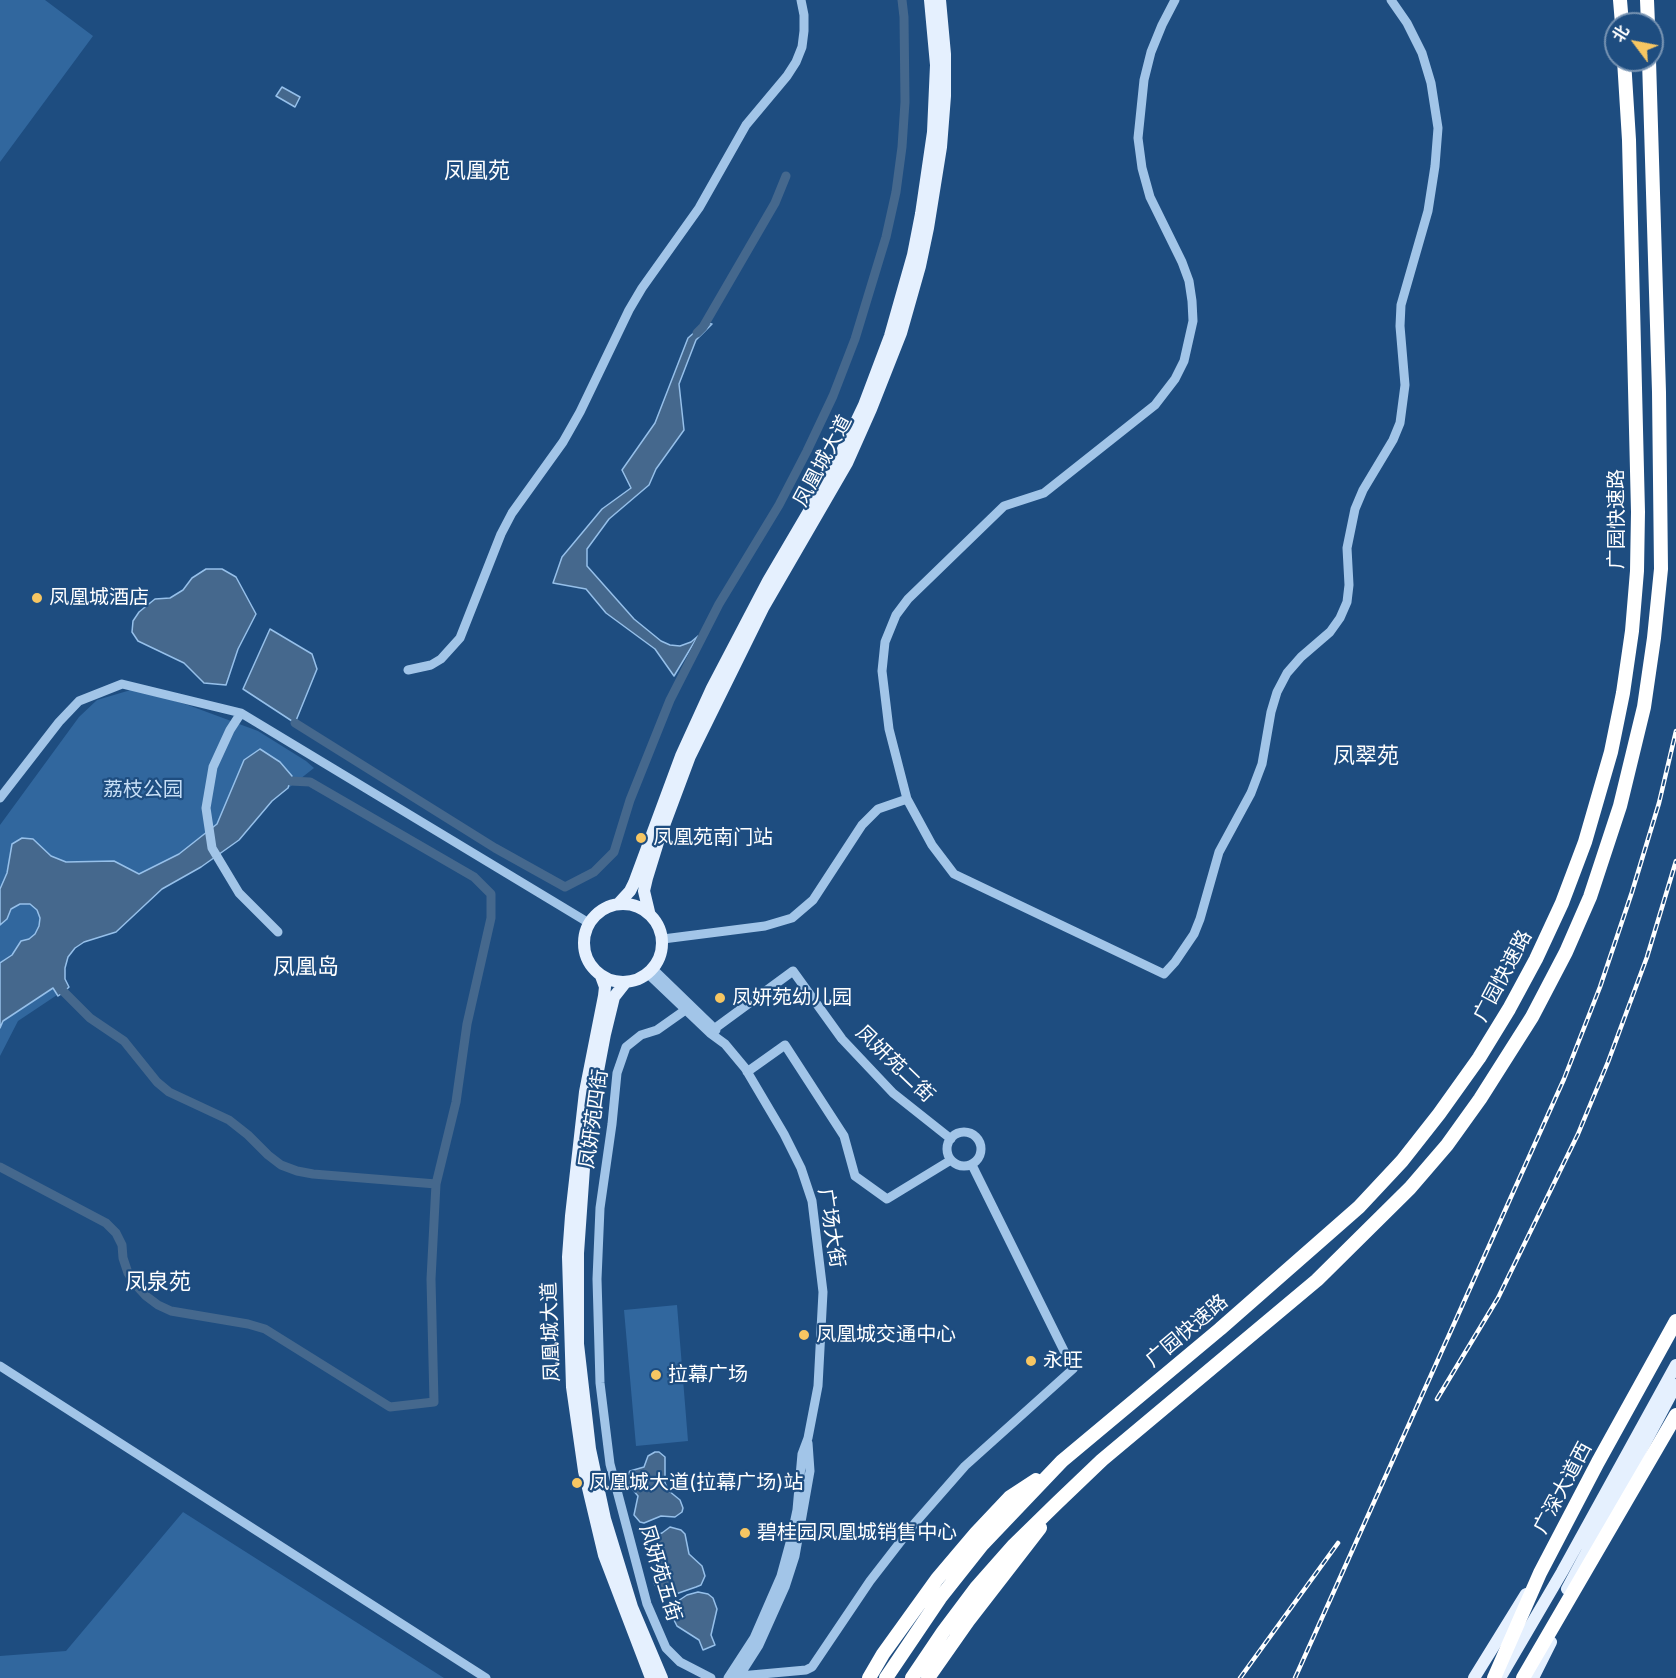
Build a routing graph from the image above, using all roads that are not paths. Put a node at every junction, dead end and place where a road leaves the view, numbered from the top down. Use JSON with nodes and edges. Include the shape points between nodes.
{"nodes":[{"id":1,"x":801,"y":0,"type":"edge"},
{"id":2,"x":930,"y":0,"type":"edge"},
{"id":3,"x":940,"y":0,"type":"edge"},
{"id":4,"x":1175,"y":0,"type":"edge"},
{"id":5,"x":1391,"y":0,"type":"edge"},
{"id":6,"x":1625,"y":72,"type":"edge"},
{"id":7,"x":1649,"y":72,"type":"edge"},
{"id":8,"x":408,"y":670,"type":"dead end"},
{"id":9,"x":241,"y":713,"type":"junction"},
{"id":10,"x":0,"y":798,"type":"edge"},
{"id":11,"x":907,"y":799,"type":"junction"},
{"id":12,"x":619,"y":903,"type":"junction"},
{"id":13,"x":649,"y":912,"type":"junction"},
{"id":14,"x":589,"y":922,"type":"junction"},
{"id":15,"x":278,"y":932,"type":"dead end"},
{"id":16,"x":663,"y":939,"type":"junction"},
{"id":17,"x":650,"y":971,"type":"junction"},
{"id":18,"x":601,"y":976,"type":"junction"},
{"id":19,"x":625,"y":982,"type":"junction"},
{"id":20,"x":688,"y":1008,"type":"junction"},
{"id":21,"x":714,"y":1029,"type":"junction"},
{"id":22,"x":725,"y":1044,"type":"junction"},
{"id":23,"x":747,"y":1072,"type":"junction"},
{"id":24,"x":951,"y":1139,"type":"junction"},
{"id":25,"x":951,"y":1160,"type":"junction"},
{"id":26,"x":972,"y":1165,"type":"junction"},
{"id":27,"x":597,"y":1274,"type":"joint"},
{"id":28,"x":1676,"y":1321,"type":"edge"},
{"id":29,"x":1676,"y":1365,"type":"edge"},
{"id":30,"x":0,"y":1366,"type":"edge"},
{"id":31,"x":1676,"y":1385,"type":"edge"},
{"id":32,"x":1676,"y":1415,"type":"edge"},
{"id":33,"x":808,"y":1438,"type":"junction"},
{"id":34,"x":1062,"y":1461,"type":"junction"},
{"id":35,"x":1057,"y":1503,"type":"junction"},
{"id":36,"x":1540,"y":1573,"type":"junction"},
{"id":37,"x":1584,"y":1575,"type":"junction"},
{"id":38,"x":812,"y":1667,"type":"junction"},
{"id":39,"x":739,"y":1677,"type":"edge"},
{"id":40,"x":486,"y":1678,"type":"edge"},
{"id":41,"x":651,"y":1678,"type":"edge"},
{"id":42,"x":662,"y":1678,"type":"edge"},
{"id":43,"x":711,"y":1678,"type":"edge"},
{"id":44,"x":728,"y":1678,"type":"edge"},
{"id":45,"x":804,"y":1678,"type":"edge"},
{"id":46,"x":869,"y":1678,"type":"edge"},
{"id":47,"x":886,"y":1678,"type":"edge"},
{"id":48,"x":912,"y":1678,"type":"edge"},
{"id":49,"x":928,"y":1678,"type":"edge"},
{"id":50,"x":1473,"y":1678,"type":"edge"},
{"id":51,"x":1494,"y":1678,"type":"edge"},
{"id":52,"x":1500,"y":1678,"type":"edge"},
{"id":53,"x":1522,"y":1678,"type":"edge"},
{"id":54,"x":1533,"y":1678,"type":"edge"}],
"edges":[{"from":1,"to":8,"type":"street","via":[[804,31],[796,62],[746,124],[699,208],[629,310],[563,442],[501,534],[460,638],[441,659]]},
{"from":2,"to":12,"type":"main road","name":"凤凰城大道","via":[[936,65],[933,132],[915,245],[890,336],[864,405],[832,472],[768,580],[712,688],[681,756],[634,883]]},
{"from":3,"to":13,"type":"main road","name":"凤凰城大道","via":[[945,54],[941,147],[926,238],[900,333],[847,463],[763,608],[690,756],[647,878],[644,891]]},
{"from":4,"to":11,"type":"street","via":[[1149,61],[1138,138],[1150,196],[1189,281],[1193,321],[1184,361],[1155,405],[1044,493],[1004,507],[896,615],[885,642],[882,671],[889,729]]},
{"from":5,"to":11,"type":"street","via":[[1425,60],[1438,128],[1428,211],[1401,305],[1406,385],[1402,413],[1393,440],[1355,509],[1347,548],[1347,602],[1330,632],[1300,657],[1277,692],[1262,764],[1219,852],[1200,919],[1185,949],[1164,974],[954,874],[932,845]]},
{"from":6,"to":34,"type":"highway","name":"广园快速路","via":[[1637,571],[1632,631],[1611,752],[1562,903],[1509,1010],[1479,1058],[1402,1161],[1359,1207]]},
{"from":7,"to":35,"type":"highway","via":[[1661,569],[1644,707],[1620,806],[1590,897],[1532,1017],[1480,1099],[1410,1188],[1317,1280],[1102,1460]]},
{"from":9,"to":10,"type":"street","via":[[122,684],[79,701]]},
{"from":9,"to":14,"type":"street"},
{"from":9,"to":15,"type":"street","via":[[213,767],[206,808],[212,848],[239,893]]},
{"from":11,"to":16,"type":"street","via":[[878,809],[862,825],[813,900],[792,918],[765,926]]},
{"from":12,"to":13,"type":"main road","via":[[634,904]]},
{"from":12,"to":14,"type":"main road","via":[[605,908]]},
{"from":13,"to":16,"type":"main road"},
{"from":14,"to":18,"type":"main road","via":[[584,946],[588,961]]},
{"from":16,"to":17,"type":"main road","via":[[661,955]]},
{"from":17,"to":19,"type":"main road","via":[[640,979]]},
{"from":17,"to":20,"type":"street","name":"广场大街"},
{"from":18,"to":19,"type":"main road"},
{"from":18,"to":41,"type":"main road","name":"凤凰城大道","via":[[604,996],[585,1092],[568,1257],[572,1386],[584,1471],[604,1555]]},
{"from":19,"to":42,"type":"main road","name":"凤凰城大道","via":[[610,1011],[584,1168],[578,1252],[578,1344],[585,1420],[603,1510],[632,1607]]},
{"from":20,"to":21,"type":"street","name":"广场大街"},
{"from":20,"to":22,"type":"street","name":"广场大街"},
{"from":20,"to":27,"type":"street","name":"凤妍苑四街","via":[[626,1047],[616,1073],[600,1208]]},
{"from":21,"to":22,"type":"street","name":"广场大街"},
{"from":21,"to":24,"type":"street","name":"凤妍苑二街","via":[[793,971],[842,1039],[894,1093]]},
{"from":22,"to":23,"type":"street","name":"广场大街"},
{"from":23,"to":25,"type":"street","via":[[785,1045],[843,1136],[855,1176],[887,1199]]},
{"from":23,"to":33,"type":"street","name":"广场大街","via":[[801,1168],[812,1202],[823,1293],[818,1386]]},
{"from":24,"to":25,"type":"street","via":[[947,1150]]},
{"from":24,"to":26,"type":"street","via":[[965,1132],[980,1140],[982,1151]]},
{"from":25,"to":26,"type":"street","via":[[961,1166]]},
{"from":26,"to":38,"type":"street","via":[[1073,1369],[965,1466],[915,1523]]},
{"from":27,"to":43,"type":"street","name":"凤妍苑五街","via":[[600,1383],[610,1464],[647,1604],[666,1648],[681,1662]]},
{"from":28,"to":36,"type":"highway","name":"广深大道西"},
{"from":29,"to":52,"type":"main road"},
{"from":30,"to":40,"type":"street"},
{"from":31,"to":53,"type":"main road"},
{"from":32,"to":37,"type":"highway"},
{"from":33,"to":39,"type":"street","name":"广场大街","via":[[810,1472],[795,1556],[759,1645]]},
{"from":33,"to":44,"type":"street","name":"广场大街","via":[[802,1454],[797,1510],[781,1576],[754,1638]]},
{"from":34,"to":46,"type":"highway","via":[[1010,1497],[976,1533],[917,1605]]},
{"from":34,"to":47,"type":"highway","name":"广园快速路","via":[[982,1545],[940,1598]]},
{"from":35,"to":48,"type":"highway","via":[[976,1588]]},
{"from":35,"to":49,"type":"highway"},
{"from":36,"to":50,"type":"main road"},
{"from":36,"to":51,"type":"highway","name":"广深大道西"},
{"from":37,"to":53,"type":"highway"},
{"from":37,"to":54,"type":"main road"},
{"from":38,"to":39,"type":"street"},
{"from":38,"to":45,"type":"street"}]}
